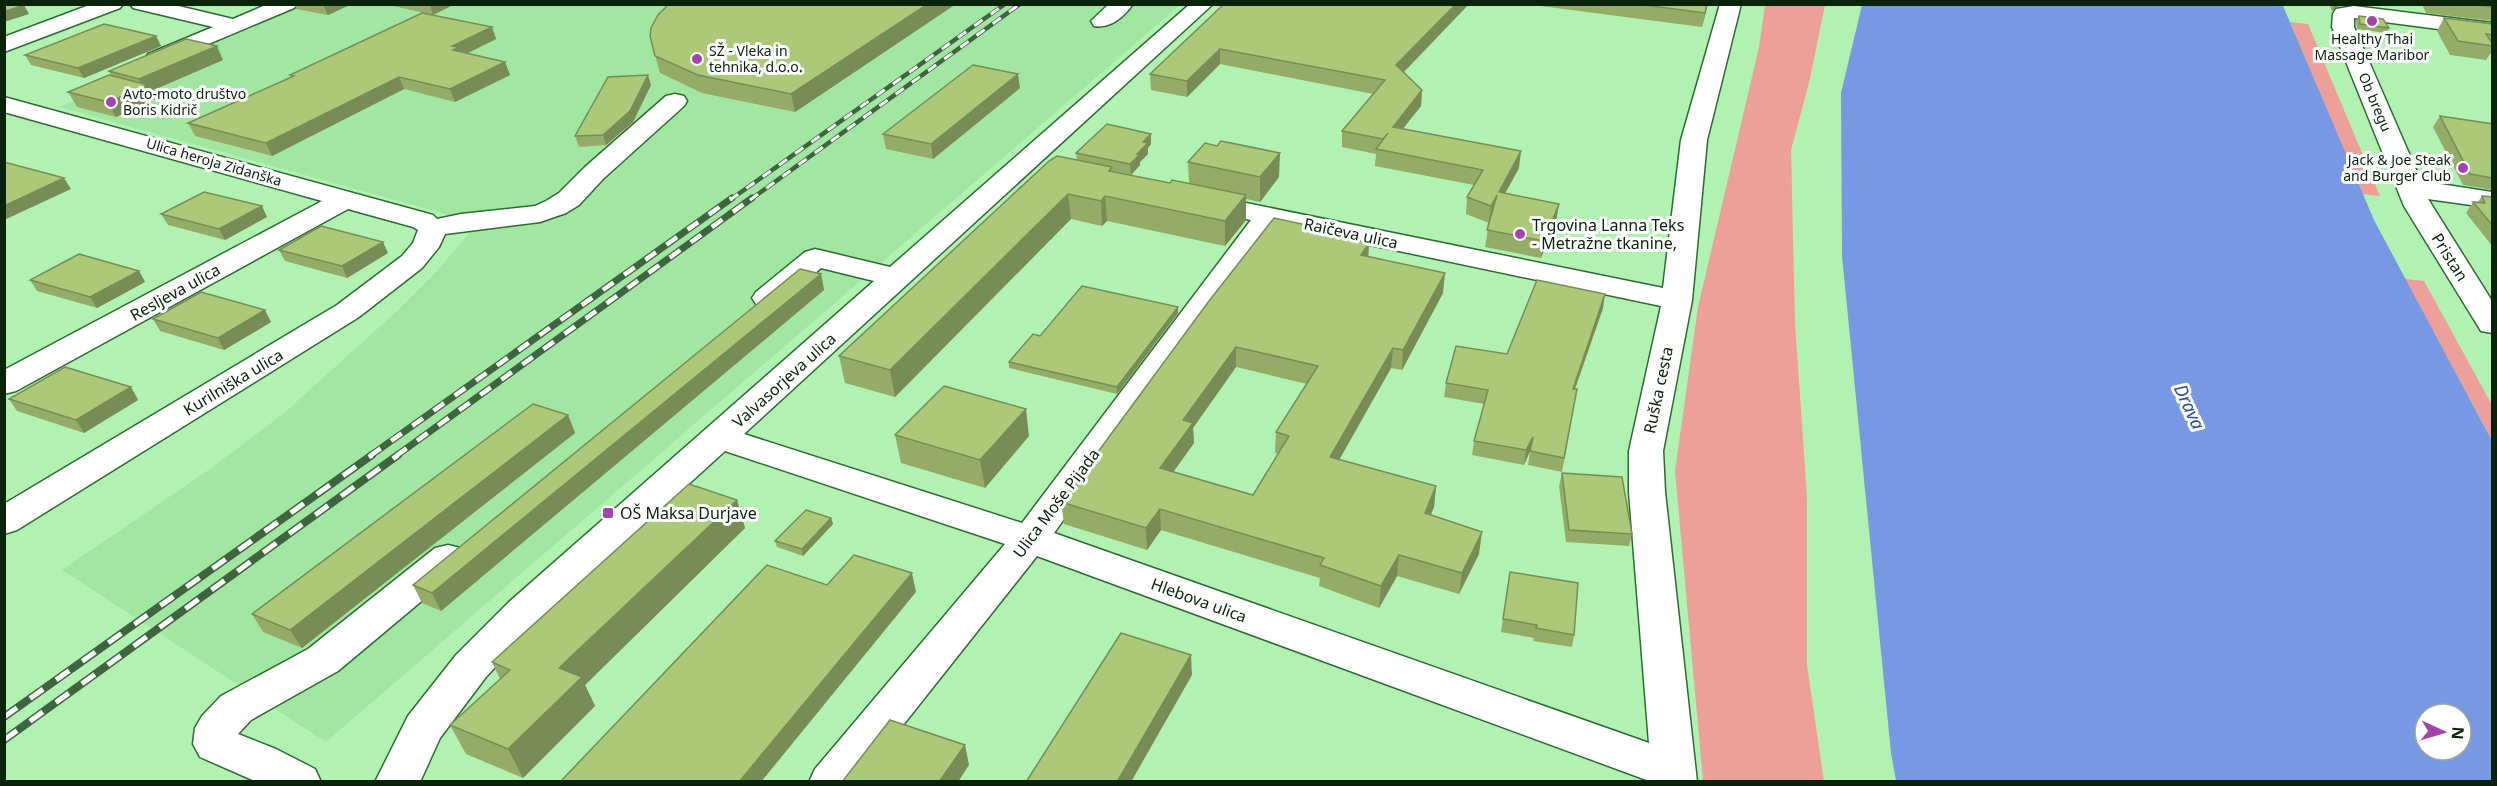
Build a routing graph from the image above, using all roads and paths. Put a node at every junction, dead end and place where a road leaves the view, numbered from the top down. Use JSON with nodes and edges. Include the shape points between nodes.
{"nodes":[{"id":1,"x":113,"y":4,"type":"edge"},
{"id":2,"x":140,"y":4,"type":"edge"},
{"id":3,"x":287,"y":4,"type":"edge"},
{"id":4,"x":1123,"y":4,"type":"edge"},
{"id":5,"x":1203,"y":4,"type":"edge"},
{"id":6,"x":1731,"y":4,"type":"edge"},
{"id":7,"x":1102,"y":21,"type":"dead end"},
{"id":8,"x":237,"y":26,"type":"junction"},
{"id":9,"x":2493,"y":29,"type":"edge"},
{"id":10,"x":4,"y":45,"type":"edge"},
{"id":11,"x":140,"y":66,"type":"edge"},
{"id":12,"x":64,"y":97,"type":"dead end"},
{"id":13,"x":675,"y":102,"type":"dead end"},
{"id":14,"x":4,"y":104,"type":"edge"},
{"id":15,"x":32,"y":111,"type":"junction"},
{"id":16,"x":1025,"y":163,"type":"junction"},
{"id":17,"x":1059,"y":171,"type":"edge"},
{"id":18,"x":2411,"y":188,"type":"junction"},
{"id":19,"x":346,"y":199,"type":"junction"},
{"id":20,"x":2493,"y":200,"type":"edge"},
{"id":21,"x":1222,"y":206,"type":"edge"},
{"id":22,"x":1268,"y":216,"type":"junction"},
{"id":23,"x":428,"y":224,"type":"junction"},
{"id":24,"x":897,"y":278,"type":"junction"},
{"id":25,"x":1677,"y":300,"type":"junction"},
{"id":26,"x":744,"y":317,"type":"edge"},
{"id":27,"x":2493,"y":324,"type":"edge"},
{"id":28,"x":4,"y":384,"type":"edge"},
{"id":29,"x":720,"y":438,"type":"junction"},
{"id":30,"x":4,"y":521,"type":"edge"},
{"id":31,"x":1030,"y":539,"type":"junction"},
{"id":32,"x":470,"y":540,"type":"edge"},
{"id":33,"x":1675,"y":776,"type":"edge"},
{"id":34,"x":299,"y":782,"type":"edge"},
{"id":35,"x":397,"y":782,"type":"edge"},
{"id":36,"x":831,"y":782,"type":"edge"}],
"edges":[{"from":1,"to":10,"type":"street"},
{"from":2,"to":8,"type":"street"},
{"from":3,"to":8,"type":"street"},
{"from":4,"to":7,"type":"street"},
{"from":5,"to":16,"type":"street","name":"Valvasorjeva ulica"},
{"from":6,"to":25,"type":"street","name":"Ruška cesta","via":[[1694,140]]},
{"from":8,"to":11,"type":"street"},
{"from":9,"to":18,"type":"street","name":"Ob bregu","via":[[2349,13],[2343,18],[2343,27]]},
{"from":12,"to":15,"type":"street"},
{"from":13,"to":23,"type":"street","via":[[556,207],[540,214]]},
{"from":14,"to":15,"type":"street","name":"Ulica heroja Zidanška"},
{"from":15,"to":19,"type":"street","name":"Ulica heroja Zidanška"},
{"from":16,"to":17,"type":"street"},
{"from":16,"to":24,"type":"street","name":"Valvasorjeva ulica"},
{"from":18,"to":20,"type":"street"},
{"from":18,"to":27,"type":"street","name":"Pristan","via":[[2418,206]]},
{"from":19,"to":23,"type":"street","name":"Ulica heroja Zidanška"},
{"from":19,"to":28,"type":"street","name":"Resljeva ulica"},
{"from":21,"to":22,"type":"street","name":"Raičeva ulica"},
{"from":22,"to":25,"type":"street","name":"Raičeva ulica"},
{"from":22,"to":31,"type":"street","name":"Ulica Moše Pijada"},
{"from":23,"to":30,"type":"street","name":"Kurilniška ulica","via":[[431,236],[425,248],[348,311]]},
{"from":24,"to":26,"type":"street","via":[[815,258]]},
{"from":24,"to":29,"type":"street","name":"Valvasorjeva ulica"},
{"from":25,"to":33,"type":"street","name":"Ruška cesta","via":[[1646,451]]},
{"from":29,"to":31,"type":"street","name":"Hlebova ulica"},
{"from":29,"to":35,"type":"street","name":"Valvasorjeva ulica","via":[[523,612],[471,666],[423,728]]},
{"from":31,"to":33,"type":"street","name":"Hlebova ulica"},
{"from":31,"to":36,"type":"street","name":"Ulica Moše Pijada"},
{"from":32,"to":34,"type":"street","via":[[323,660],[236,708],[217,728],[215,744]]}]}
